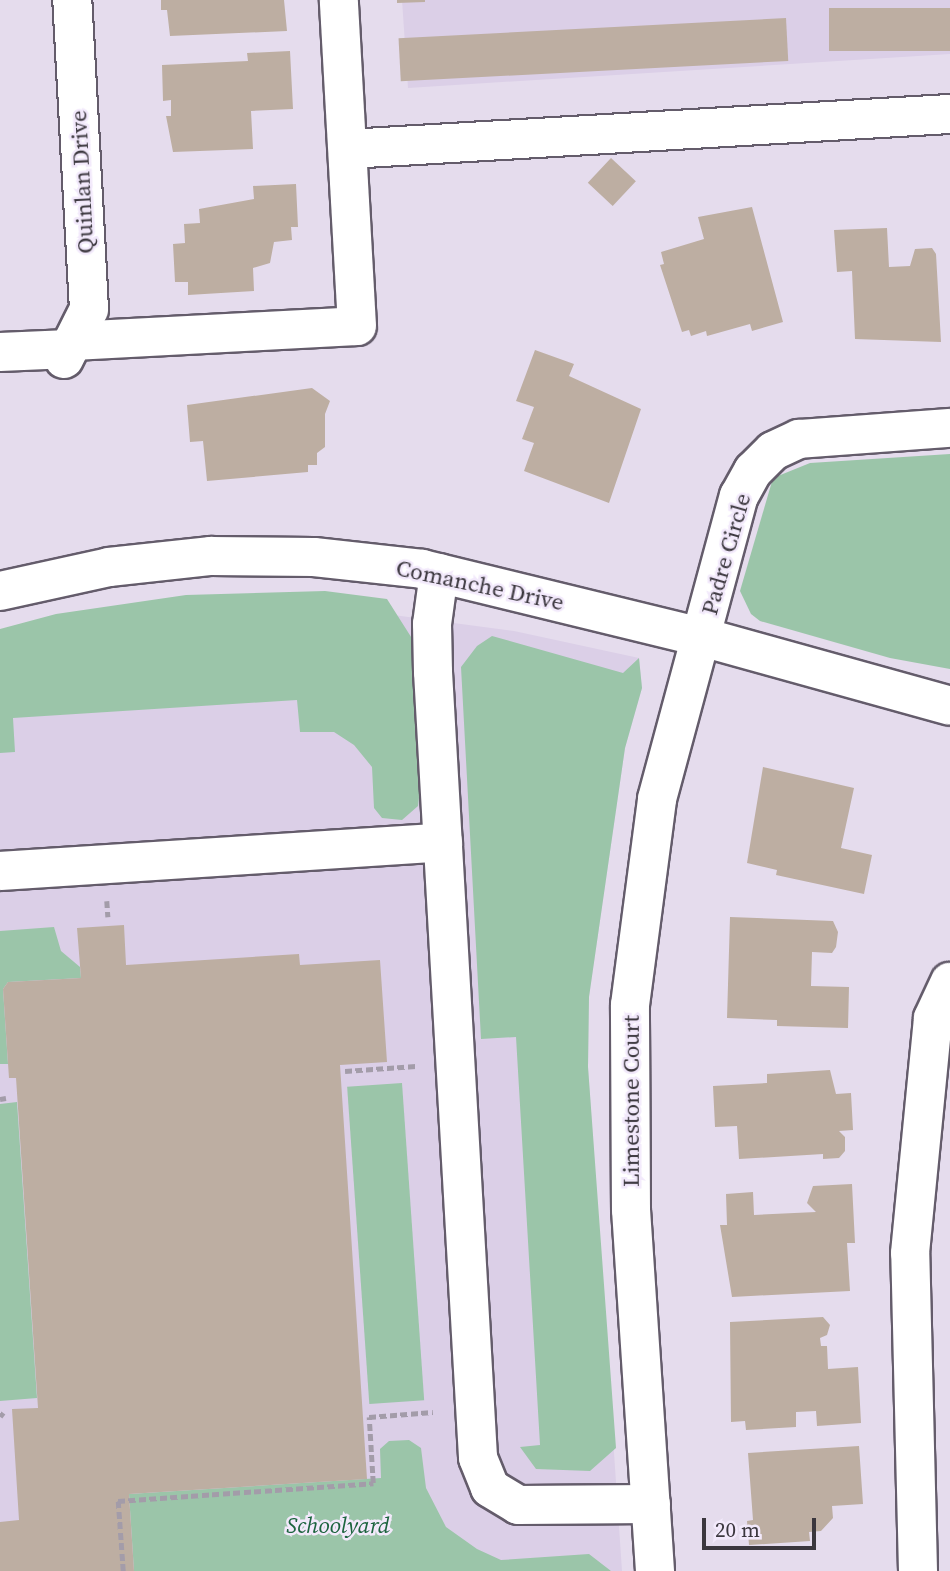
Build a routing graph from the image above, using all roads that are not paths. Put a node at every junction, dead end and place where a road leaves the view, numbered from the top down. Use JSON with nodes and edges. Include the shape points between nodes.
{"nodes":[{"id":1,"x":72,"y":0,"type":"edge"},
{"id":2,"x":339,"y":0,"type":"edge"},
{"id":3,"x":950,"y":114,"type":"edge"},
{"id":4,"x":348,"y":149,"type":"junction"},
{"id":5,"x":68,"y":349,"type":"junction"},
{"id":6,"x":0,"y":352,"type":"edge"},
{"id":7,"x":950,"y":428,"type":"edge"},
{"id":8,"x":439,"y":573,"type":"junction"},
{"id":9,"x":0,"y":591,"type":"edge"},
{"id":10,"x":702,"y":637,"type":"junction"},
{"id":11,"x":950,"y":706,"type":"edge"},
{"id":12,"x":443,"y":842,"type":"junction"},
{"id":13,"x":0,"y":871,"type":"edge"},
{"id":14,"x":950,"y":982,"type":"edge"},
{"id":15,"x":651,"y":1504,"type":"junction"},
{"id":16,"x":655,"y":1571,"type":"edge"},
{"id":17,"x":918,"y":1571,"type":"edge"}],
"edges":[{"from":1,"to":5,"type":"street","name":"Quinlan Drive","via":[[89,309]]},
{"from":2,"to":4,"type":"street"},
{"from":3,"to":4,"type":"street"},
{"from":4,"to":5,"type":"street","via":[[358,326]]},
{"from":5,"to":6,"type":"street"},
{"from":7,"to":10,"type":"street","name":"Padre Circle","via":[[826,435],[799,439],[773,451],[753,471],[740,496]]},
{"from":8,"to":9,"type":"street","name":"Comanche Drive","via":[[314,557],[211,556],[109,567]]},
{"from":8,"to":10,"type":"street","name":"Comanche Drive"},
{"from":8,"to":12,"type":"street","via":[[432,624]]},
{"from":10,"to":11,"type":"street","name":"Comanche Drive"},
{"from":10,"to":15,"type":"street","name":"Limestone Court","via":[[657,799],[631,1005],[631,1210]]},
{"from":12,"to":13,"type":"street"},
{"from":12,"to":15,"type":"street","via":[[482,1474],[490,1489],[518,1505]]},
{"from":14,"to":17,"type":"street","via":[[933,1018],[910,1253]]},
{"from":15,"to":16,"type":"street","name":"Limestone Court"}]}
